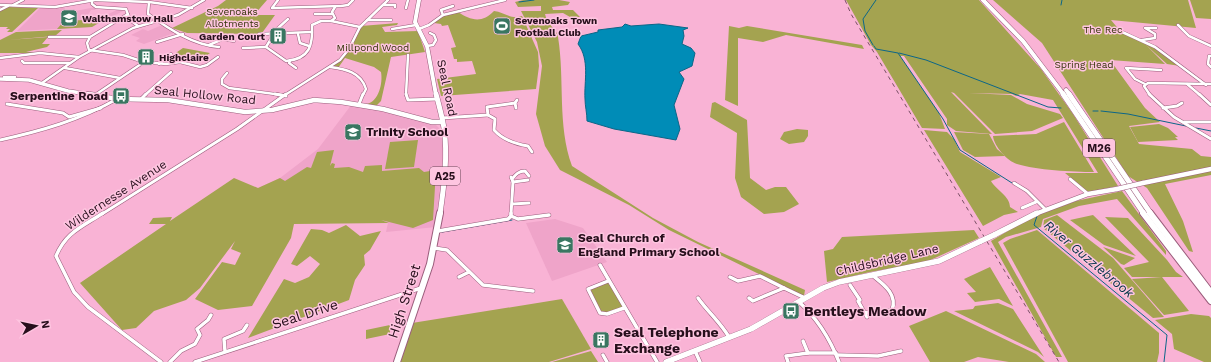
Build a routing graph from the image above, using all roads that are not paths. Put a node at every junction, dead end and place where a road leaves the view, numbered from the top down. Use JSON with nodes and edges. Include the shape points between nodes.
{"nodes":[{"id":1,"x":23,"y":0,"type":"edge"},
{"id":2,"x":94,"y":0,"type":"edge"},
{"id":3,"x":204,"y":0,"type":"edge"},
{"id":4,"x":278,"y":0,"type":"edge"},
{"id":5,"x":353,"y":0,"type":"edge"},
{"id":6,"x":388,"y":0,"type":"edge"},
{"id":7,"x":408,"y":0,"type":"edge"},
{"id":8,"x":419,"y":0,"type":"edge"},
{"id":9,"x":505,"y":0,"type":"edge"},
{"id":10,"x":983,"y":0,"type":"edge"},
{"id":11,"x":987,"y":0,"type":"edge"},
{"id":12,"x":149,"y":2,"type":"junction"},
{"id":13,"x":383,"y":5,"type":"junction"},
{"id":14,"x":0,"y":6,"type":"edge"},
{"id":15,"x":8,"y":6,"type":"junction"},
{"id":16,"x":12,"y":6,"type":"junction"},
{"id":17,"x":453,"y":6,"type":"dead end"},
{"id":18,"x":335,"y":7,"type":"junction"},
{"id":19,"x":395,"y":7,"type":"dead end"},
{"id":20,"x":192,"y":8,"type":"junction"},
{"id":21,"x":407,"y":8,"type":"dead end"},
{"id":22,"x":0,"y":10,"type":"edge"},
{"id":23,"x":128,"y":14,"type":"junction"},
{"id":24,"x":332,"y":14,"type":"junction"},
{"id":25,"x":443,"y":14,"type":"junction"},
{"id":26,"x":316,"y":15,"type":"dead end"},
{"id":27,"x":366,"y":20,"type":"junction"},
{"id":28,"x":391,"y":20,"type":"dead end"},
{"id":29,"x":331,"y":21,"type":"junction"},
{"id":30,"x":159,"y":22,"type":"junction"},
{"id":31,"x":291,"y":22,"type":"dead end"},
{"id":32,"x":1178,"y":25,"type":"dead end"},
{"id":33,"x":138,"y":26,"type":"junction"},
{"id":34,"x":360,"y":27,"type":"junction"},
{"id":35,"x":418,"y":27,"type":"junction"},
{"id":36,"x":1156,"y":28,"type":"dead end"},
{"id":37,"x":392,"y":29,"type":"dead end"},
{"id":38,"x":1120,"y":31,"type":"dead end"},
{"id":39,"x":312,"y":32,"type":"junction"},
{"id":40,"x":430,"y":33,"type":"dead end"},
{"id":41,"x":183,"y":34,"type":"junction"},
{"id":42,"x":259,"y":34,"type":"dead end"},
{"id":43,"x":298,"y":34,"type":"junction"},
{"id":44,"x":273,"y":35,"type":"junction"},
{"id":45,"x":49,"y":37,"type":"dead end"},
{"id":46,"x":90,"y":37,"type":"junction"},
{"id":47,"x":1142,"y":40,"type":"junction"},
{"id":48,"x":234,"y":41,"type":"dead end"},
{"id":49,"x":157,"y":42,"type":"dead end"},
{"id":50,"x":209,"y":45,"type":"junction"},
{"id":51,"x":310,"y":46,"type":"junction"},
{"id":52,"x":427,"y":46,"type":"junction"},
{"id":53,"x":1211,"y":46,"type":"edge"},
{"id":54,"x":266,"y":47,"type":"junction"},
{"id":55,"x":216,"y":48,"type":"dead end"},
{"id":56,"x":245,"y":49,"type":"dead end"},
{"id":57,"x":90,"y":51,"type":"junction"},
{"id":58,"x":171,"y":54,"type":"dead end"},
{"id":59,"x":408,"y":55,"type":"dead end"},
{"id":60,"x":1211,"y":56,"type":"edge"},
{"id":61,"x":79,"y":57,"type":"junction"},
{"id":62,"x":0,"y":58,"type":"edge"},
{"id":63,"x":217,"y":58,"type":"dead end"},
{"id":64,"x":22,"y":61,"type":"dead end"},
{"id":65,"x":290,"y":61,"type":"junction"},
{"id":66,"x":144,"y":62,"type":"junction"},
{"id":67,"x":70,"y":63,"type":"junction"},
{"id":68,"x":159,"y":64,"type":"junction"},
{"id":69,"x":330,"y":67,"type":"junction"},
{"id":70,"x":1211,"y":67,"type":"edge"},
{"id":71,"x":65,"y":68,"type":"junction"},
{"id":72,"x":296,"y":68,"type":"dead end"},
{"id":73,"x":1161,"y":70,"type":"dead end"},
{"id":74,"x":171,"y":72,"type":"dead end"},
{"id":75,"x":226,"y":73,"type":"dead end"},
{"id":76,"x":0,"y":78,"type":"edge"},
{"id":77,"x":120,"y":78,"type":"junction"},
{"id":78,"x":42,"y":83,"type":"junction"},
{"id":79,"x":1145,"y":84,"type":"junction"},
{"id":80,"x":1188,"y":84,"type":"junction"},
{"id":81,"x":1211,"y":84,"type":"edge"},
{"id":82,"x":1207,"y":85,"type":"junction"},
{"id":83,"x":95,"y":94,"type":"junction"},
{"id":84,"x":286,"y":96,"type":"junction"},
{"id":85,"x":117,"y":99,"type":"junction"},
{"id":86,"x":141,"y":99,"type":"junction"},
{"id":87,"x":438,"y":99,"type":"junction"},
{"id":88,"x":518,"y":100,"type":"dead end"},
{"id":89,"x":284,"y":102,"type":"junction"},
{"id":90,"x":514,"y":103,"type":"junction"},
{"id":91,"x":1182,"y":103,"type":"dead end"},
{"id":92,"x":6,"y":104,"type":"dead end"},
{"id":93,"x":359,"y":104,"type":"junction"},
{"id":94,"x":1211,"y":105,"type":"edge"},
{"id":95,"x":102,"y":108,"type":"junction"},
{"id":96,"x":516,"y":108,"type":"dead end"},
{"id":97,"x":1162,"y":108,"type":"junction"},
{"id":98,"x":259,"y":112,"type":"junction"},
{"id":99,"x":488,"y":115,"type":"junction"},
{"id":100,"x":442,"y":120,"type":"junction"},
{"id":101,"x":1184,"y":122,"type":"junction"},
{"id":102,"x":1211,"y":122,"type":"edge"},
{"id":103,"x":1211,"y":139,"type":"edge"},
{"id":104,"x":0,"y":140,"type":"edge"},
{"id":105,"x":532,"y":152,"type":"dead end"},
{"id":106,"x":1211,"y":169,"type":"edge"},
{"id":107,"x":529,"y":176,"type":"dead end"},
{"id":108,"x":512,"y":179,"type":"junction"},
{"id":109,"x":1070,"y":179,"type":"dead end"},
{"id":110,"x":528,"y":180,"type":"dead end"},
{"id":111,"x":1014,"y":183,"type":"dead end"},
{"id":112,"x":1088,"y":194,"type":"junction"},
{"id":113,"x":1036,"y":202,"type":"junction"},
{"id":114,"x":529,"y":203,"type":"dead end"},
{"id":115,"x":513,"y":204,"type":"junction"},
{"id":116,"x":1022,"y":208,"type":"dead end"},
{"id":117,"x":1045,"y":209,"type":"junction"},
{"id":118,"x":549,"y":215,"type":"dead end"},
{"id":119,"x":511,"y":216,"type":"junction"},
{"id":120,"x":438,"y":231,"type":"junction"},
{"id":121,"x":434,"y":248,"type":"junction"},
{"id":122,"x":600,"y":265,"type":"dead end"},
{"id":123,"x":469,"y":272,"type":"junction"},
{"id":124,"x":872,"y":275,"type":"junction"},
{"id":125,"x":730,"y":276,"type":"dead end"},
{"id":126,"x":459,"y":277,"type":"dead end"},
{"id":127,"x":608,"y":281,"type":"junction"},
{"id":128,"x":850,"y":285,"type":"dead end"},
{"id":129,"x":422,"y":288,"type":"junction"},
{"id":130,"x":784,"y":288,"type":"junction"},
{"id":131,"x":533,"y":291,"type":"dead end"},
{"id":132,"x":1211,"y":293,"type":"edge"},
{"id":133,"x":749,"y":298,"type":"dead end"},
{"id":134,"x":805,"y":298,"type":"junction"},
{"id":135,"x":1211,"y":301,"type":"edge"},
{"id":136,"x":799,"y":302,"type":"junction"},
{"id":137,"x":696,"y":303,"type":"dead end"},
{"id":138,"x":624,"y":308,"type":"junction"},
{"id":139,"x":211,"y":315,"type":"dead end"},
{"id":140,"x":247,"y":325,"type":"dead end"},
{"id":141,"x":730,"y":337,"type":"junction"},
{"id":142,"x":803,"y":341,"type":"dead end"},
{"id":143,"x":695,"y":350,"type":"junction"},
{"id":144,"x":225,"y":351,"type":"junction"},
{"id":145,"x":901,"y":351,"type":"dead end"},
{"id":146,"x":808,"y":353,"type":"junction"},
{"id":147,"x":836,"y":354,"type":"junction"},
{"id":148,"x":603,"y":355,"type":"dead end"},
{"id":149,"x":161,"y":362,"type":"edge"},
{"id":150,"x":170,"y":362,"type":"edge"},
{"id":151,"x":195,"y":362,"type":"edge"},
{"id":152,"x":397,"y":362,"type":"edge"},
{"id":153,"x":607,"y":362,"type":"edge"},
{"id":154,"x":657,"y":362,"type":"edge"},
{"id":155,"x":666,"y":362,"type":"edge"},
{"id":156,"x":700,"y":362,"type":"edge"},
{"id":157,"x":788,"y":362,"type":"edge"},
{"id":158,"x":839,"y":362,"type":"edge"}],
"edges":[{"from":1,"to":16,"type":"street"},
{"from":2,"to":12,"type":"street"},
{"from":2,"to":16,"type":"street","via":[[60,7]]},
{"from":2,"to":23,"type":"street","via":[[94,6],[123,8]]},
{"from":3,"to":20,"type":"street"},
{"from":4,"to":18,"type":"street","via":[[271,9]]},
{"from":5,"to":18,"type":"street","via":[[346,5]]},
{"from":6,"to":13,"type":"street"},
{"from":7,"to":21,"type":"street"},
{"from":8,"to":35,"type":"highway","via":[[415,20]]},
{"from":9,"to":25,"type":"street"},
{"from":10,"to":135,"type":"highway","number":"M26","via":[[1016,33],[1052,78],[1139,208]]},
{"from":11,"to":132,"type":"highway","number":"M26","via":[[1021,34],[1052,72],[1142,204]]},
{"from":12,"to":20,"type":"street"},
{"from":12,"to":30,"type":"street","via":[[148,14]]},
{"from":13,"to":19,"type":"street"},
{"from":13,"to":27,"type":"street"},
{"from":14,"to":15,"type":"street"},
{"from":15,"to":16,"type":"street"},
{"from":15,"to":22,"type":"street"},
{"from":17,"to":25,"type":"street","via":[[441,10]]},
{"from":18,"to":24,"type":"street"},
{"from":20,"to":30,"type":"street"},
{"from":23,"to":33,"type":"street","via":[[130,20]]},
{"from":23,"to":46,"type":"street"},
{"from":24,"to":26,"type":"street"},
{"from":24,"to":29,"type":"street","via":[[335,18]]},
{"from":25,"to":35,"type":"street","via":[[429,25]]},
{"from":27,"to":28,"type":"street"},
{"from":27,"to":34,"type":"street"},
{"from":29,"to":34,"type":"street"},
{"from":29,"to":39,"type":"street","via":[[322,20],[315,23],[312,25]]},
{"from":30,"to":33,"type":"street"},
{"from":30,"to":41,"type":"street","via":[[170,30]]},
{"from":31,"to":44,"type":"street","via":[[287,20]]},
{"from":32,"to":53,"type":"street","via":[[1189,36]]},
{"from":33,"to":57,"type":"street"},
{"from":34,"to":69,"type":"street","via":[[348,51]]},
{"from":35,"to":37,"type":"street"},
{"from":35,"to":52,"type":"highway","name":"Seal Road","number":"A25"},
{"from":36,"to":47,"type":"street","via":[[1145,28],[1155,34],[1155,38]]},
{"from":38,"to":47,"type":"street"},
{"from":39,"to":43,"type":"street"},
{"from":39,"to":51,"type":"street","via":[[313,40]]},
{"from":40,"to":52,"type":"street","via":[[436,40],[433,45]]},
{"from":41,"to":49,"type":"street"},
{"from":41,"to":50,"type":"street","via":[[196,42]]},
{"from":42,"to":44,"type":"street"},
{"from":43,"to":44,"type":"street"},
{"from":43,"to":51,"type":"street","via":[[300,42]]},
{"from":44,"to":54,"type":"street"},
{"from":45,"to":46,"type":"street"},
{"from":46,"to":57,"type":"street","via":[[87,43]]},
{"from":47,"to":82,"type":"street","via":[[1165,53]]},
{"from":48,"to":50,"type":"street","via":[[223,39]]},
{"from":50,"to":55,"type":"street"},
{"from":51,"to":65,"type":"street","via":[[302,56]]},
{"from":52,"to":87,"type":"highway","name":"Seal Road","number":"A25"},
{"from":54,"to":56,"type":"street"},
{"from":54,"to":65,"type":"street","via":[[282,60]]},
{"from":57,"to":61,"type":"street"},
{"from":57,"to":66,"type":"street","via":[[123,55]]},
{"from":58,"to":68,"type":"street"},
{"from":59,"to":87,"type":"street","via":[[408,100]]},
{"from":60,"to":70,"type":"street","via":[[1208,64]]},
{"from":61,"to":62,"type":"street","via":[[47,53]]},
{"from":61,"to":67,"type":"street"},
{"from":63,"to":68,"type":"street","via":[[204,66],[180,62]]},
{"from":64,"to":67,"type":"street"},
{"from":65,"to":72,"type":"street","via":[[289,63]]},
{"from":66,"to":68,"type":"street"},
{"from":66,"to":77,"type":"street"},
{"from":67,"to":71,"type":"street"},
{"from":69,"to":84,"type":"street"},
{"from":69,"to":93,"type":"street","via":[[352,72],[362,80],[366,89]]},
{"from":71,"to":77,"type":"street"},
{"from":71,"to":78,"type":"street"},
{"from":73,"to":79,"type":"street","via":[[1126,68],[1135,79]]},
{"from":74,"to":86,"type":"street"},
{"from":75,"to":84,"type":"street","via":[[222,84],[229,88]]},
{"from":76,"to":78,"type":"street","name":"Seal Hollow Road"},
{"from":77,"to":83,"type":"street"},
{"from":78,"to":83,"type":"street","name":"Seal Hollow Road","via":[[68,91]]},
{"from":79,"to":80,"type":"street"},
{"from":79,"to":97,"type":"street","via":[[1149,95]]},
{"from":80,"to":82,"type":"street"},
{"from":80,"to":94,"type":"street"},
{"from":81,"to":82,"type":"street"},
{"from":83,"to":85,"type":"street","name":"Seal Hollow Road"},
{"from":84,"to":89,"type":"street"},
{"from":85,"to":86,"type":"street","name":"Seal Hollow Road"},
{"from":85,"to":95,"type":"street"},
{"from":86,"to":98,"type":"street","name":"Seal Hollow Road"},
{"from":87,"to":100,"type":"highway","name":"Seal Road","number":"A25"},
{"from":88,"to":90,"type":"street"},
{"from":89,"to":93,"type":"street","name":"Seal Hollow Road","via":[[314,100]]},
{"from":89,"to":98,"type":"street","name":"Seal Hollow Road"},
{"from":89,"to":98,"type":"street"},
{"from":90,"to":96,"type":"street"},
{"from":90,"to":99,"type":"street","via":[[487,107]]},
{"from":91,"to":97,"type":"street"},
{"from":92,"to":95,"type":"street","via":[[63,113],[69,117]]},
{"from":93,"to":100,"type":"street","name":"Seal Hollow Road","via":[[432,122]]},
{"from":95,"to":104,"type":"street","via":[[58,126]]},
{"from":97,"to":101,"type":"street"},
{"from":98,"to":149,"type":"street","name":"Wildernesse Avenue","via":[[73,232],[62,242],[56,256],[74,292],[83,302]]},
{"from":99,"to":100,"type":"street"},
{"from":99,"to":105,"type":"street","via":[[495,119],[494,130],[505,140],[528,146]]},
{"from":100,"to":120,"type":"highway","name":"Seal Road","number":"A25","via":[[445,168]]},
{"from":101,"to":102,"type":"street"},
{"from":101,"to":103,"type":"street"},
{"from":106,"to":112,"type":"street","name":"Childsbridge Lane","bridge":true},
{"from":107,"to":108,"type":"street","via":[[525,171],[521,171]]},
{"from":108,"to":110,"type":"street"},
{"from":108,"to":115,"type":"street"},
{"from":109,"to":112,"type":"street"},
{"from":111,"to":113,"type":"street","via":[[1026,189]]},
{"from":112,"to":117,"type":"street","name":"Childsbridge Lane"},
{"from":113,"to":116,"type":"street"},
{"from":113,"to":117,"type":"street"},
{"from":114,"to":115,"type":"street"},
{"from":115,"to":119,"type":"street"},
{"from":117,"to":124,"type":"street","name":"Childsbridge Lane","bridge":true,"via":[[982,242],[938,261]]},
{"from":118,"to":119,"type":"street","via":[[518,219]]},
{"from":119,"to":120,"type":"street","via":[[508,219]]},
{"from":120,"to":121,"type":"highway","name":"High Street","number":"A25"},
{"from":121,"to":123,"type":"street","via":[[446,250]]},
{"from":121,"to":129,"type":"highway","name":"High Street","number":"A25"},
{"from":122,"to":127,"type":"street"},
{"from":123,"to":126,"type":"street"},
{"from":123,"to":131,"type":"street","via":[[486,286]]},
{"from":124,"to":128,"type":"street","via":[[896,299],[892,310],[865,313]]},
{"from":124,"to":134,"type":"street","name":"Childsbridge Lane","via":[[839,282]]},
{"from":125,"to":130,"type":"street","via":[[738,281],[760,276]]},
{"from":127,"to":138,"type":"street"},
{"from":127,"to":138,"type":"street","via":[[588,289],[600,313],[607,314]]},
{"from":129,"to":144,"type":"street","name":"Seal Drive"},
{"from":129,"to":152,"type":"highway","name":"High Street","number":"A25"},
{"from":130,"to":133,"type":"street","via":[[753,301]]},
{"from":130,"to":134,"type":"street"},
{"from":134,"to":136,"type":"street","name":"Childsbridge Lane"},
{"from":136,"to":141,"type":"street","name":"Childsbridge Lane","via":[[751,329]]},
{"from":136,"to":147,"type":"street","via":[[825,331]]},
{"from":137,"to":141,"type":"street","via":[[699,300],[709,314],[719,320]]},
{"from":138,"to":154,"type":"street","via":[[647,340]]},
{"from":139,"to":150,"type":"street","via":[[197,329],[200,336],[195,344],[181,351]]},
{"from":140,"to":144,"type":"street","via":[[246,330],[224,339]]},
{"from":141,"to":143,"type":"street","name":"Childsbridge Lane"},
{"from":142,"to":146,"type":"street"},
{"from":143,"to":155,"type":"street","name":"Childsbridge Lane"},
{"from":143,"to":156,"type":"street"},
{"from":144,"to":151,"type":"street","name":"Seal Drive"},
{"from":145,"to":147,"type":"street","via":[[878,356]]},
{"from":146,"to":147,"type":"street"},
{"from":146,"to":157,"type":"street","via":[[786,356]]},
{"from":147,"to":158,"type":"street"},
{"from":148,"to":153,"type":"street"}]}
